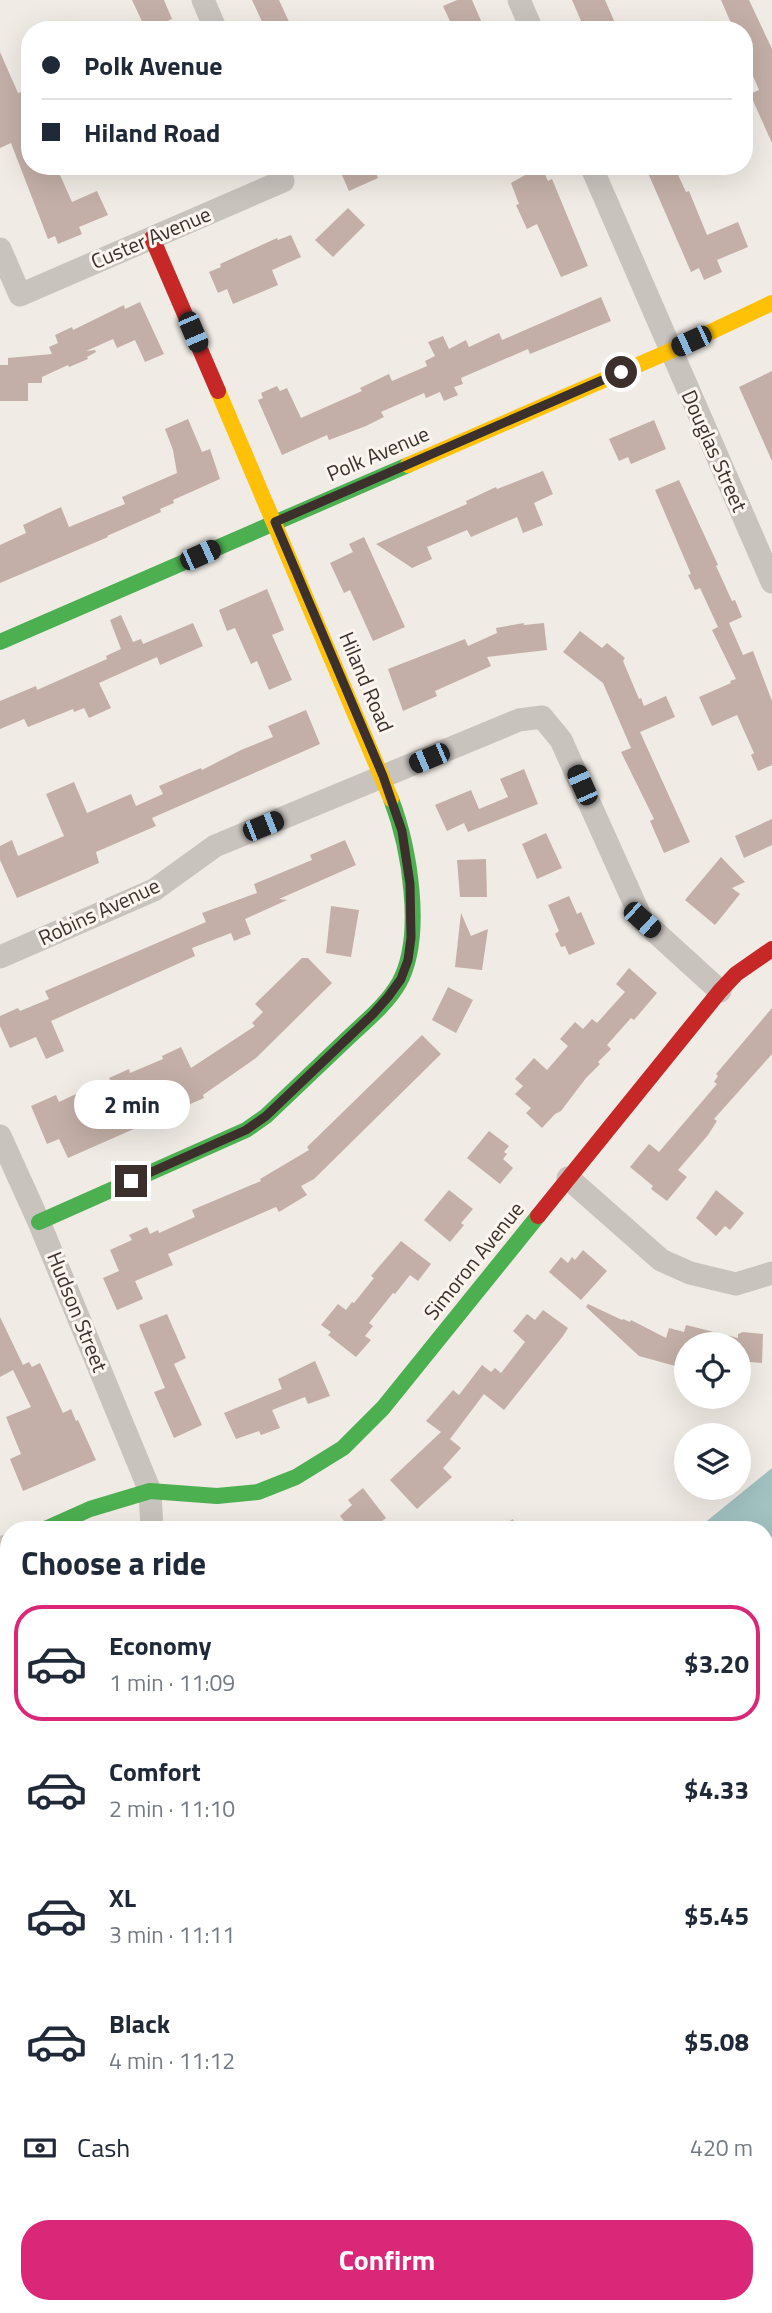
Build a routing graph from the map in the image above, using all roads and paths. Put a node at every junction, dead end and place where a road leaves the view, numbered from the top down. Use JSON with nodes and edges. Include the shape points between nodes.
{"nodes":[{"id":1,"x":204,"y":0,"type":"edge"},
{"id":2,"x":519,"y":0,"type":"edge"},
{"id":3,"x":212,"y":21,"type":"edge"},
{"id":4,"x":528,"y":21,"type":"edge"},
{"id":5,"x":277,"y":175,"type":"edge"},
{"id":6,"x":595,"y":175,"type":"edge"},
{"id":7,"x":152,"y":238,"type":"junction"},
{"id":8,"x":0,"y":249,"type":"edge"},
{"id":9,"x":772,"y":303,"type":"edge"},
{"id":10,"x":670,"y":351,"type":"junction"},
{"id":11,"x":275,"y":522,"type":"junction"},
{"id":12,"x":772,"y":582,"type":"edge"},
{"id":13,"x":0,"y":642,"type":"edge"},
{"id":14,"x":383,"y":776,"type":"junction"},
{"id":15,"x":772,"y":949,"type":"edge"},
{"id":16,"x":0,"y":957,"type":"edge"},
{"id":17,"x":720,"y":991,"type":"junction"},
{"id":18,"x":0,"y":1136,"type":"edge"},
{"id":19,"x":568,"y":1178,"type":"junction"},
{"id":20,"x":39,"y":1222,"type":"junction"},
{"id":21,"x":772,"y":1273,"type":"edge"},
{"id":22,"x":150,"y":1491,"type":"junction"},
{"id":23,"x":516,"y":1519,"type":"dead end"},
{"id":24,"x":63,"y":1521,"type":"edge"},
{"id":25,"x":152,"y":1521,"type":"edge"},
{"id":26,"x":513,"y":1521,"type":"edge"}],
"edges":[{"from":1,"to":3,"type":"street"},
{"from":2,"to":4,"type":"street"},
{"from":5,"to":7,"type":"street","name":"Custer Avenue"},
{"from":6,"to":10,"type":"street","name":"Douglas Street"},
{"from":7,"to":8,"type":"street","name":"Custer Avenue","via":[[20,295]]},
{"from":7,"to":11,"type":"street","name":"Hiland Road"},
{"from":9,"to":10,"type":"street","name":"Polk Avenue"},
{"from":10,"to":11,"type":"street","name":"Polk Avenue"},
{"from":10,"to":12,"type":"street","name":"Douglas Street"},
{"from":11,"to":13,"type":"street","name":"Polk Avenue"},
{"from":11,"to":14,"type":"street","name":"Hiland Road"},
{"from":14,"to":16,"type":"street","name":"Robins Avenue","via":[[215,846],[154,890]]},
{"from":14,"to":17,"type":"street","name":"Robins Avenue","via":[[519,720],[542,717],[561,740],[642,920]]},
{"from":14,"to":20,"type":"street","name":"Hiland Road","via":[[402,831],[410,884],[408,960],[388,997],[246,1130]]},
{"from":15,"to":17,"type":"street","name":"Simoron Avenue"},
{"from":17,"to":19,"type":"street","name":"Simoron Avenue"},
{"from":18,"to":20,"type":"street","name":"Hudson Street"},
{"from":19,"to":21,"type":"street","via":[[661,1260],[690,1273],[737,1284]]},
{"from":19,"to":22,"type":"street","name":"Simoron Avenue","via":[[383,1408],[343,1448],[296,1477],[258,1492],[217,1496]]},
{"from":20,"to":22,"type":"street","name":"Hudson Street"},
{"from":22,"to":24,"type":"street"},
{"from":22,"to":25,"type":"street","name":"Hudson Street"},
{"from":23,"to":26,"type":"path"}]}
